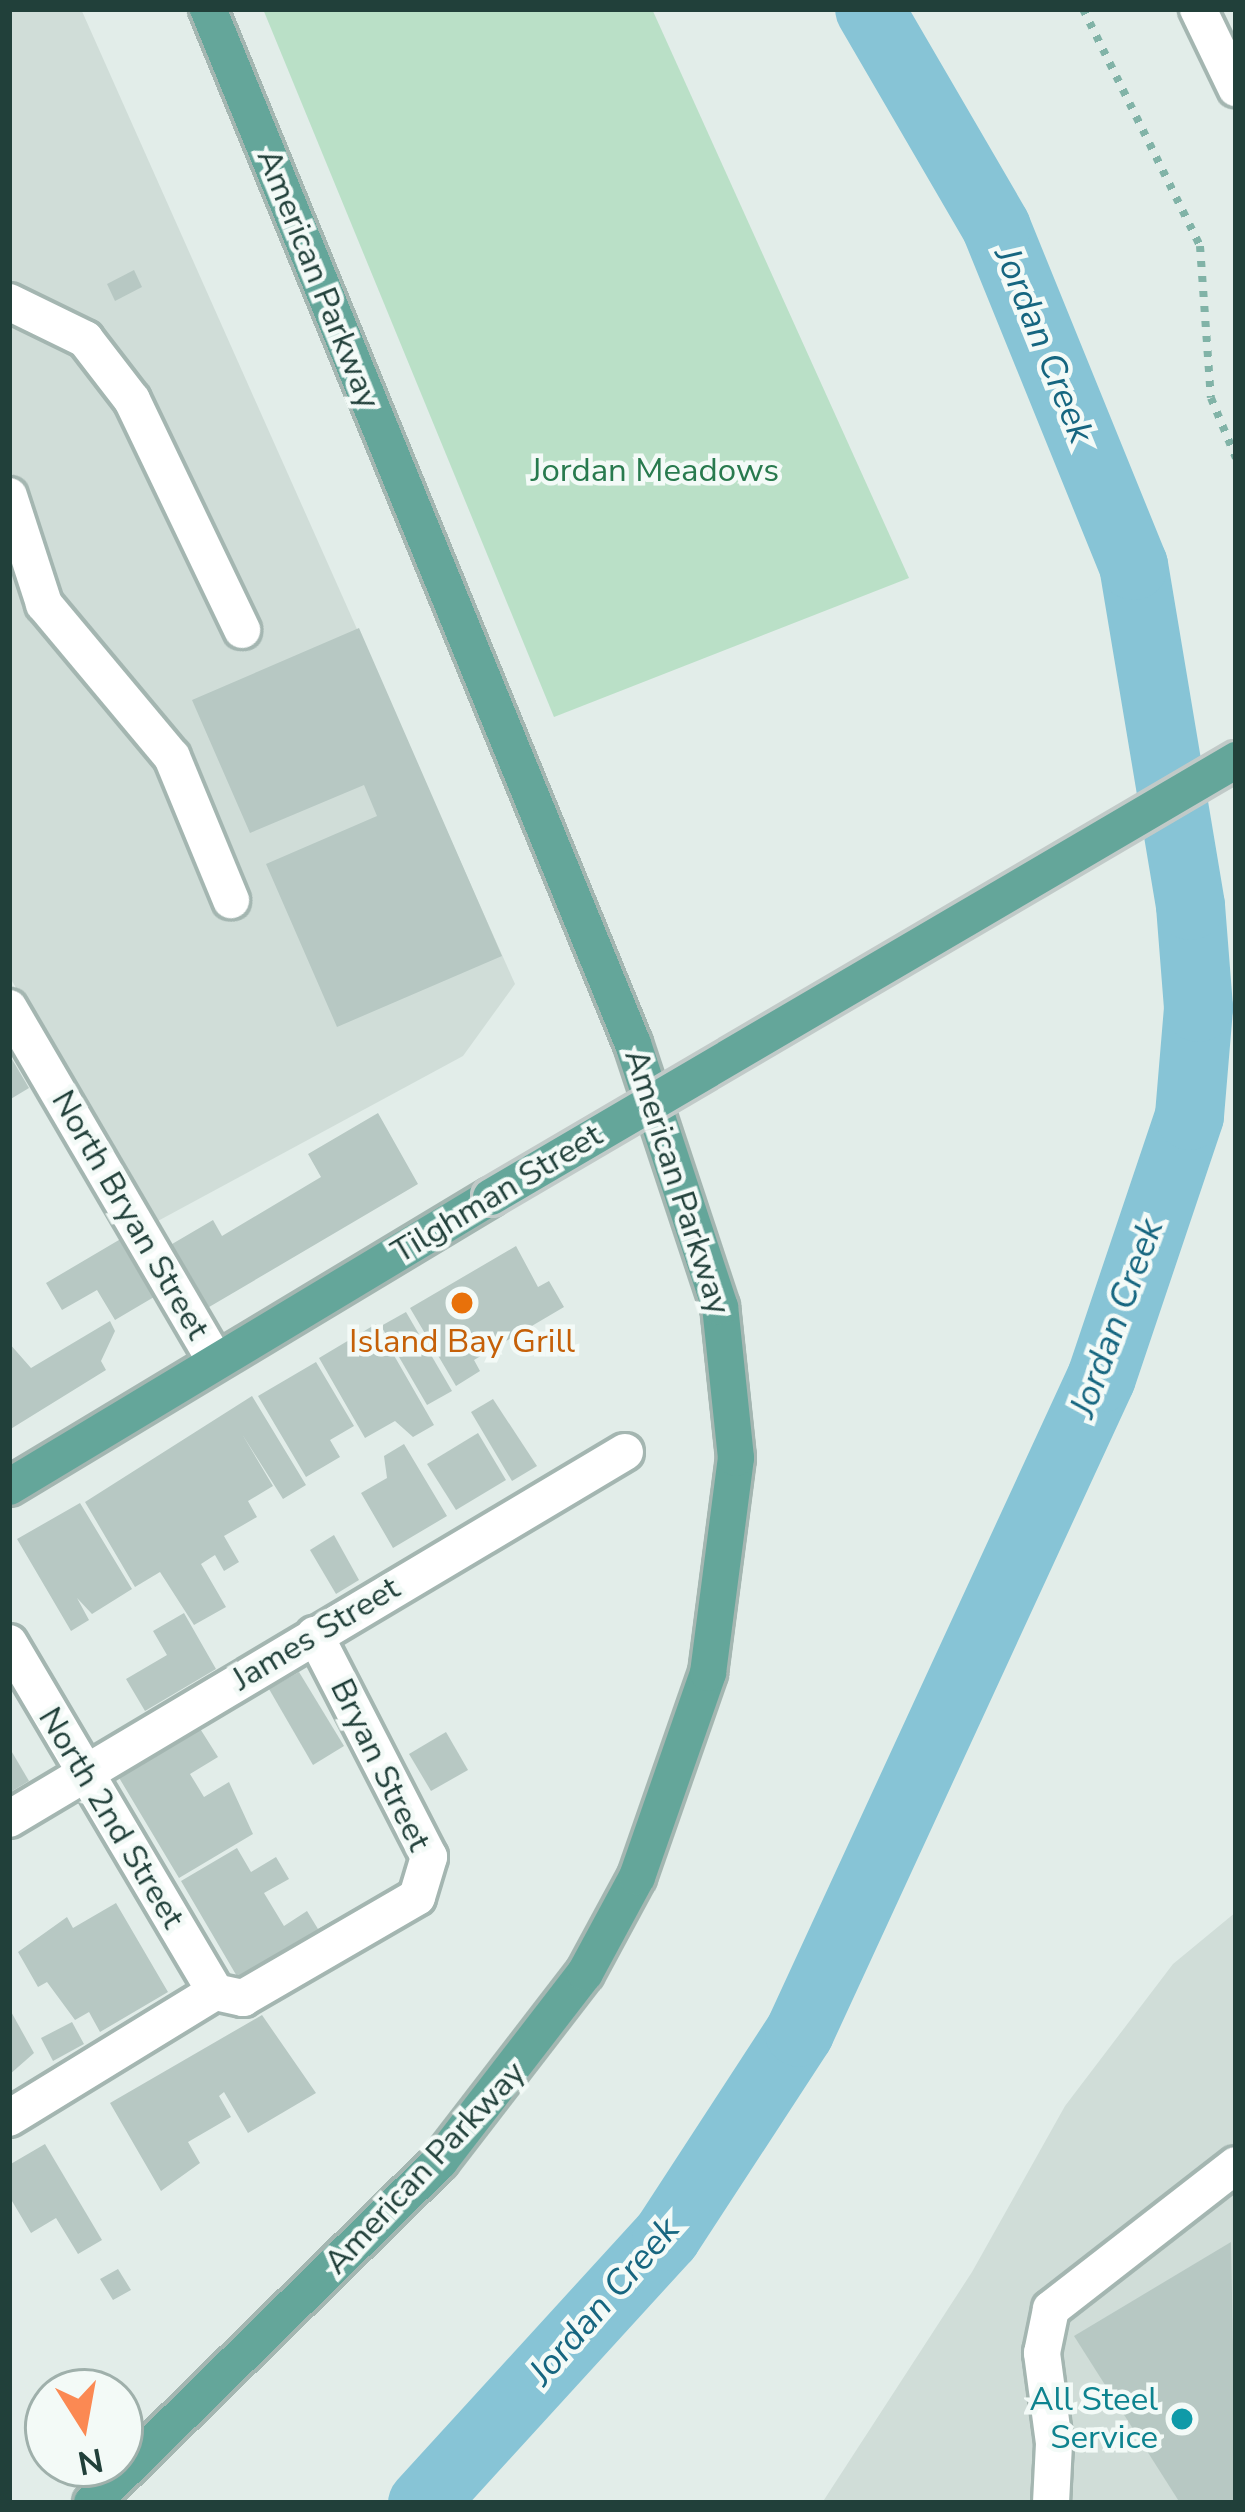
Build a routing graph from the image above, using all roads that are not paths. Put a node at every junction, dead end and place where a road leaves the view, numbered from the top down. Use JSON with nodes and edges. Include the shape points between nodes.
{"nodes":[{"id":1,"x":208,"y":9,"type":"edge"},
{"id":2,"x":1198,"y":9,"type":"edge"},
{"id":3,"x":1236,"y":88,"type":"edge"},
{"id":4,"x":9,"y":302,"type":"edge"},
{"id":5,"x":9,"y":496,"type":"edge"},
{"id":6,"x":27,"y":606,"type":"edge"},
{"id":7,"x":242,"y":630,"type":"dead end"},
{"id":8,"x":1236,"y":760,"type":"edge"},
{"id":9,"x":232,"y":900,"type":"dead end"},
{"id":10,"x":9,"y":1008,"type":"edge"},
{"id":11,"x":215,"y":1361,"type":"junction"},
{"id":12,"x":626,"y":1452,"type":"dead end"},
{"id":13,"x":9,"y":1487,"type":"edge"},
{"id":14,"x":315,"y":1635,"type":"junction"},
{"id":15,"x":9,"y":1643,"type":"edge"},
{"id":16,"x":83,"y":1774,"type":"junction"},
{"id":17,"x":9,"y":1819,"type":"edge"},
{"id":18,"x":214,"y":1992,"type":"junction"},
{"id":19,"x":9,"y":2118,"type":"edge"},
{"id":20,"x":1236,"y":2165,"type":"edge"},
{"id":21,"x":92,"y":2503,"type":"edge"},
{"id":22,"x":1051,"y":2503,"type":"edge"}],
"edges":[{"from":1,"to":21,"type":"main road","name":"American Parkway","via":[[633,1043],[720,1307],[736,1458],[728,1566],[702,1694],[637,1877],[585,1973],[440,2161]]},
{"from":2,"to":3,"type":"street"},
{"from":4,"to":7,"type":"street","via":[[85,339],[132,400]]},
{"from":5,"to":6,"type":"street"},
{"from":6,"to":9,"type":"street","via":[[172,757]]},
{"from":8,"to":11,"type":"main road","name":"Tilghman Street","bridge":true},
{"from":10,"to":11,"type":"street","name":"North Bryan Street"},
{"from":11,"to":13,"type":"main road","name":"Tilghman Street"},
{"from":12,"to":14,"type":"street","name":"James Street"},
{"from":14,"to":16,"type":"street","name":"James Street"},
{"from":14,"to":18,"type":"street","name":"Bryan Street","via":[[429,1857],[418,1897],[243,1998]]},
{"from":15,"to":16,"type":"street","name":"North 2nd Street"},
{"from":16,"to":17,"type":"street","name":"James Street"},
{"from":16,"to":18,"type":"street","name":"North 2nd Street"},
{"from":18,"to":19,"type":"street"},
{"from":20,"to":22,"type":"street","via":[[1051,2309],[1042,2353],[1054,2443]]}]}
